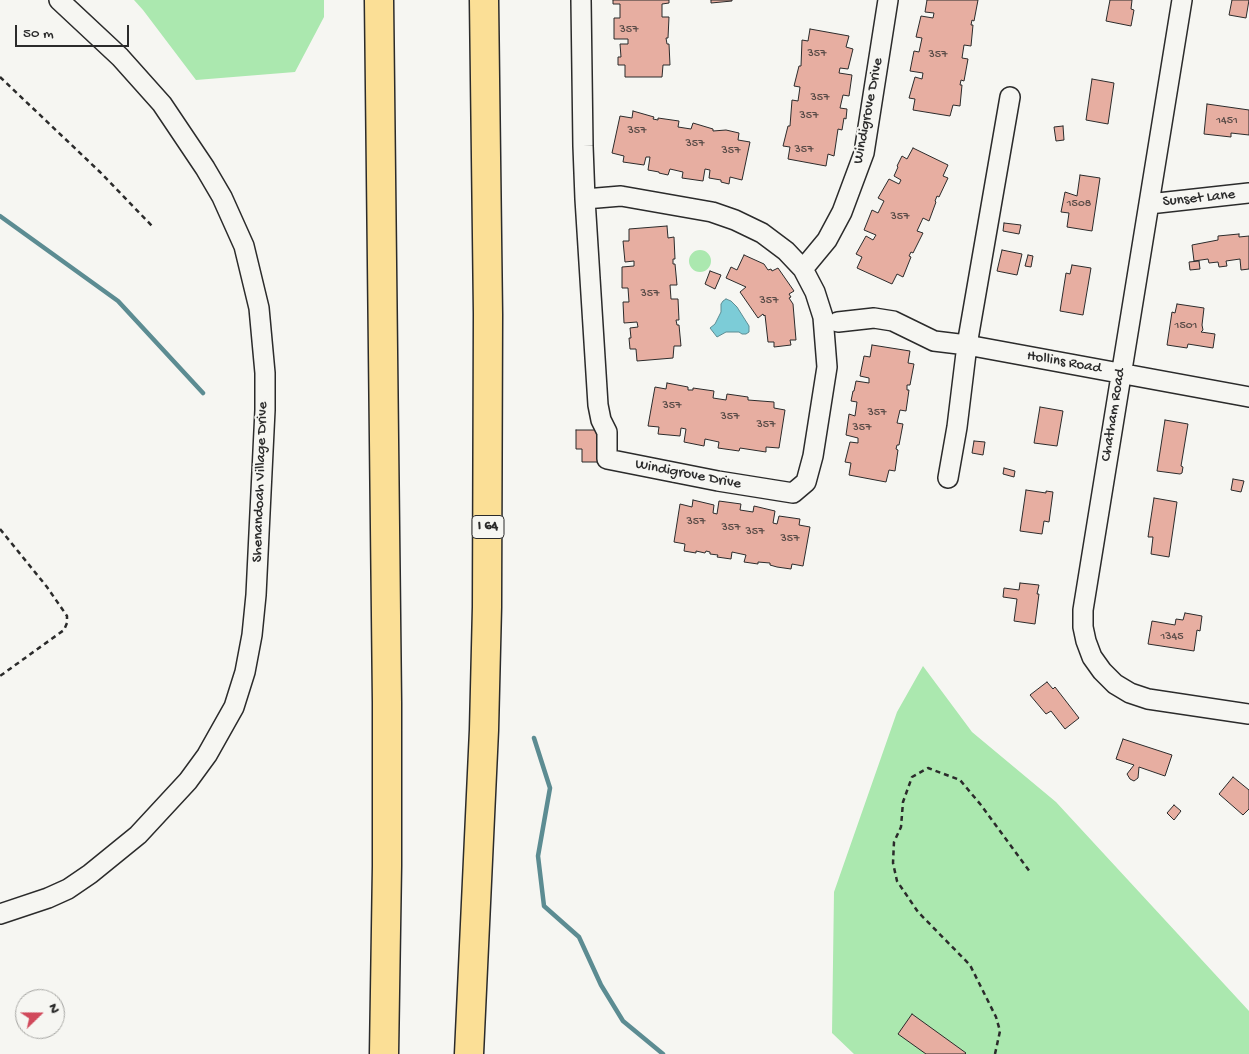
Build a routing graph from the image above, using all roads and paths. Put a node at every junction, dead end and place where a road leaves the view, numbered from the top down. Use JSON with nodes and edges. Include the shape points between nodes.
{"nodes":[{"id":1,"x":59,"y":0,"type":"edge"},
{"id":2,"x":378,"y":0,"type":"edge"},
{"id":3,"x":484,"y":0,"type":"edge"},
{"id":4,"x":581,"y":0,"type":"edge"},
{"id":5,"x":888,"y":0,"type":"edge"},
{"id":6,"x":1182,"y":0,"type":"edge"},
{"id":7,"x":0,"y":77,"type":"edge"},
{"id":8,"x":1010,"y":97,"type":"dead end"},
{"id":9,"x":1249,"y":194,"type":"edge"},
{"id":10,"x":585,"y":199,"type":"junction"},
{"id":11,"x":1149,"y":204,"type":"junction"},
{"id":12,"x":154,"y":227,"type":"dead end"},
{"id":13,"x":803,"y":268,"type":"junction"},
{"id":14,"x":838,"y":322,"type":"dead end"},
{"id":15,"x":967,"y":345,"type":"junction"},
{"id":16,"x":1120,"y":373,"type":"junction"},
{"id":17,"x":1249,"y":397,"type":"edge"},
{"id":18,"x":948,"y":478,"type":"dead end"},
{"id":19,"x":0,"y":529,"type":"edge"},
{"id":20,"x":0,"y":676,"type":"edge"},
{"id":21,"x":1249,"y":714,"type":"edge"},
{"id":22,"x":1030,"y":872,"type":"dead end"},
{"id":23,"x":0,"y":914,"type":"edge"},
{"id":24,"x":384,"y":1054,"type":"edge"},
{"id":25,"x":469,"y":1054,"type":"edge"},
{"id":26,"x":995,"y":1054,"type":"edge"}],
"edges":[{"from":1,"to":23,"type":"street","name":"Shenandoah Village Drive","via":[[120,56],[162,104],[222,197],[244,246],[259,308],[265,373],[256,595],[245,672],[234,707],[188,781],[138,835],[90,874],[48,898]]},
{"from":2,"to":24,"type":"highway","via":[[387,702]]},
{"from":3,"to":25,"type":"highway","number":"I 64","via":[[487,607]]},
{"from":4,"to":10,"type":"street","name":"Windigrove Drive"},
{"from":5,"to":13,"type":"street","name":"Windigrove Drive","via":[[864,153],[842,212],[827,240]]},
{"from":6,"to":11,"type":"street","name":"Chatham Road"},
{"from":7,"to":12,"type":"path"},
{"from":8,"to":15,"type":"street"},
{"from":9,"to":11,"type":"street","name":"Sunset Lane"},
{"from":10,"to":13,"type":"street","name":"Windigrove Drive","via":[[621,196],[712,212],[762,233]]},
{"from":10,"to":13,"type":"street","name":"Windigrove Drive","via":[[598,405],[607,432],[607,459],[793,493],[806,482],[827,367],[823,317]]},
{"from":11,"to":16,"type":"street","name":"Chatham Road"},
{"from":14,"to":15,"type":"street","name":"Hollins Road","via":[[884,319],[934,341]]},
{"from":15,"to":16,"type":"street","name":"Hollins Road"},
{"from":15,"to":18,"type":"street"},
{"from":16,"to":17,"type":"street","name":"Hollins Road"},
{"from":16,"to":21,"type":"street","name":"Chatham Road","via":[[1083,610],[1083,627],[1092,657],[1102,672],[1130,693],[1148,699]]},
{"from":19,"to":20,"type":"path","via":[[47,587],[67,616],[68,623],[64,630]]},
{"from":22,"to":26,"type":"path","via":[[960,780],[928,768],[912,777],[902,802],[901,827],[894,842],[893,863],[897,881],[918,912],[970,965],[1000,1031]]}]}
